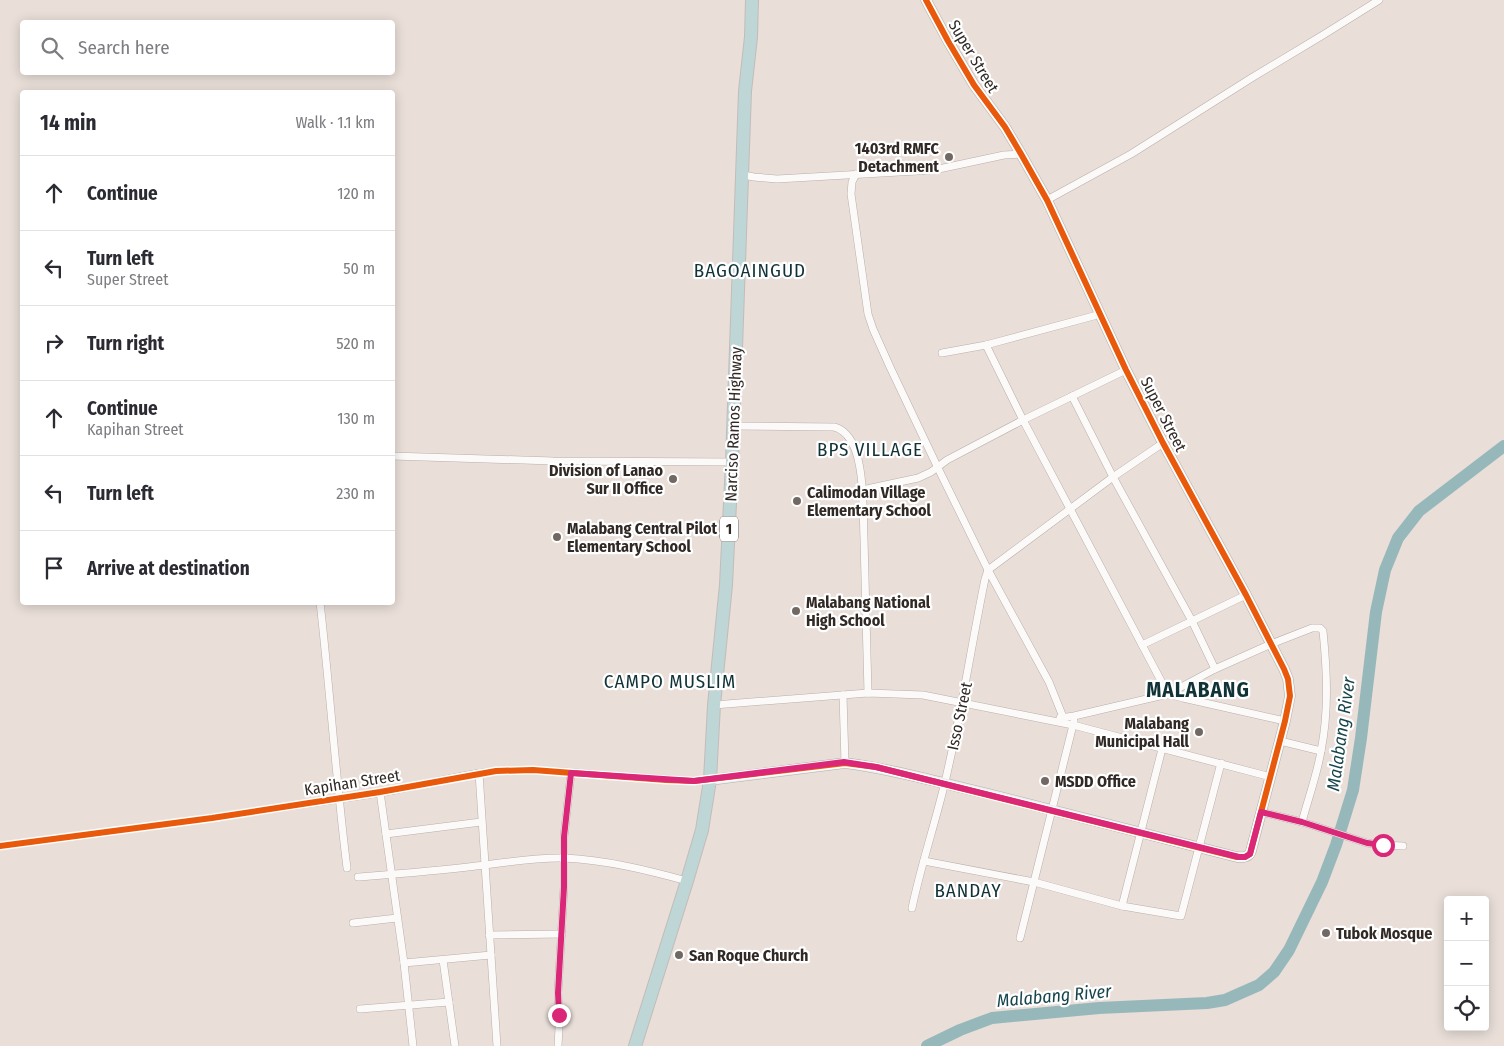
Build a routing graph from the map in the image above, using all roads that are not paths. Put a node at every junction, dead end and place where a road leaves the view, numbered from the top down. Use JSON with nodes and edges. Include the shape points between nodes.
{"nodes":[{"id":1,"x":752,"y":0,"type":"edge"},
{"id":2,"x":926,"y":0,"type":"edge"},
{"id":3,"x":1379,"y":0,"type":"edge"},
{"id":4,"x":1022,"y":154,"type":"junction"},
{"id":5,"x":856,"y":174,"type":"junction"},
{"id":6,"x":742,"y":175,"type":"junction"},
{"id":7,"x":1047,"y":200,"type":"junction"},
{"id":8,"x":1101,"y":314,"type":"junction"},
{"id":9,"x":986,"y":345,"type":"junction"},
{"id":10,"x":942,"y":353,"type":"dead end"},
{"id":11,"x":1126,"y":370,"type":"junction"},
{"id":12,"x":1072,"y":396,"type":"junction"},
{"id":13,"x":1023,"y":420,"type":"junction"},
{"id":14,"x":733,"y":426,"type":"junction"},
{"id":15,"x":1163,"y":443,"type":"junction"},
{"id":16,"x":395,"y":456,"type":"edge"},
{"id":17,"x":732,"y":462,"type":"junction"},
{"id":18,"x":937,"y":466,"type":"junction"},
{"id":19,"x":1113,"y":478,"type":"junction"},
{"id":20,"x":862,"y":490,"type":"junction"},
{"id":21,"x":1071,"y":509,"type":"junction"},
{"id":22,"x":988,"y":570,"type":"junction"},
{"id":23,"x":1246,"y":595,"type":"junction"},
{"id":24,"x":320,"y":605,"type":"edge"},
{"id":25,"x":1192,"y":621,"type":"junction"},
{"id":26,"x":1271,"y":644,"type":"junction"},
{"id":27,"x":1142,"y":645,"type":"junction"},
{"id":28,"x":1216,"y":669,"type":"junction"},
{"id":29,"x":868,"y":693,"type":"junction"},
{"id":30,"x":1168,"y":694,"type":"junction"},
{"id":31,"x":843,"y":695,"type":"junction"},
{"id":32,"x":962,"y":702,"type":"junction"},
{"id":33,"x":714,"y":705,"type":"junction"},
{"id":34,"x":1074,"y":716,"type":"junction"},
{"id":35,"x":1063,"y":717,"type":"junction"},
{"id":36,"x":1050,"y":720,"type":"junction"},
{"id":37,"x":1285,"y":721,"type":"junction"},
{"id":38,"x":1073,"y":725,"type":"junction"},
{"id":39,"x":1280,"y":741,"type":"junction"},
{"id":40,"x":1162,"y":749,"type":"junction"},
{"id":41,"x":1321,"y":751,"type":"junction"},
{"id":42,"x":844,"y":762,"type":"junction"},
{"id":43,"x":1221,"y":763,"type":"junction"},
{"id":44,"x":479,"y":773,"type":"junction"},
{"id":45,"x":571,"y":773,"type":"junction"},
{"id":46,"x":1271,"y":777,"type":"junction"},
{"id":47,"x":710,"y":780,"type":"junction"},
{"id":48,"x":945,"y":783,"type":"junction"},
{"id":49,"x":380,"y":792,"type":"junction"},
{"id":50,"x":339,"y":798,"type":"junction"},
{"id":51,"x":1052,"y":810,"type":"junction"},
{"id":52,"x":1261,"y":812,"type":"junction"},
{"id":53,"x":481,"y":822,"type":"junction"},
{"id":54,"x":1302,"y":822,"type":"junction"},
{"id":55,"x":1141,"y":832,"type":"junction"},
{"id":56,"x":386,"y":834,"type":"junction"},
{"id":57,"x":0,"y":846,"type":"edge"},
{"id":58,"x":1403,"y":846,"type":"dead end"},
{"id":59,"x":1198,"y":847,"type":"junction"},
{"id":60,"x":564,"y":858,"type":"junction"},
{"id":61,"x":924,"y":862,"type":"junction"},
{"id":62,"x":486,"y":865,"type":"junction"},
{"id":63,"x":347,"y":868,"type":"dead end"},
{"id":64,"x":391,"y":875,"type":"junction"},
{"id":65,"x":358,"y":878,"type":"dead end"},
{"id":66,"x":688,"y":881,"type":"junction"},
{"id":67,"x":1034,"y":882,"type":"junction"},
{"id":68,"x":1122,"y":906,"type":"junction"},
{"id":69,"x":912,"y":908,"type":"dead end"},
{"id":70,"x":397,"y":918,"type":"junction"},
{"id":71,"x":353,"y":922,"type":"dead end"},
{"id":72,"x":562,"y":934,"type":"junction"},
{"id":73,"x":489,"y":935,"type":"junction"},
{"id":74,"x":1020,"y":938,"type":"dead end"},
{"id":75,"x":491,"y":955,"type":"junction"},
{"id":76,"x":443,"y":960,"type":"junction"},
{"id":77,"x":404,"y":963,"type":"junction"},
{"id":78,"x":449,"y":1002,"type":"junction"},
{"id":79,"x":409,"y":1005,"type":"junction"},
{"id":80,"x":360,"y":1009,"type":"dead end"},
{"id":81,"x":413,"y":1046,"type":"edge"},
{"id":82,"x":454,"y":1046,"type":"edge"},
{"id":83,"x":497,"y":1046,"type":"edge"},
{"id":84,"x":558,"y":1046,"type":"edge"},
{"id":85,"x":635,"y":1046,"type":"edge"}],
"edges":[{"from":1,"to":6,"type":"highway","name":"Narciso Ramos Highway","number":"1"},
{"from":2,"to":4,"type":"street","name":"Super Street","via":[[974,85]]},
{"from":3,"to":7,"type":"street","via":[[1131,154]]},
{"from":4,"to":5,"type":"street","via":[[934,170]]},
{"from":4,"to":7,"type":"street","name":"Super Street"},
{"from":5,"to":6,"type":"street","via":[[777,179]]},
{"from":5,"to":18,"type":"street","via":[[851,194],[868,314]]},
{"from":6,"to":14,"type":"highway","name":"Narciso Ramos Highway","number":"1"},
{"from":7,"to":8,"type":"street","name":"Super Street"},
{"from":8,"to":9,"type":"street"},
{"from":8,"to":11,"type":"street","name":"Super Street"},
{"from":9,"to":10,"type":"street"},
{"from":9,"to":13,"type":"street"},
{"from":11,"to":12,"type":"street"},
{"from":11,"to":15,"type":"street","name":"Super Street"},
{"from":12,"to":13,"type":"street"},
{"from":12,"to":19,"type":"street"},
{"from":13,"to":18,"type":"street"},
{"from":13,"to":21,"type":"street"},
{"from":14,"to":17,"type":"highway","name":"Narciso Ramos Highway","number":"1"},
{"from":14,"to":20,"type":"street","via":[[841,429],[857,454]]},
{"from":15,"to":19,"type":"street"},
{"from":15,"to":23,"type":"street","name":"Super Street"},
{"from":16,"to":17,"type":"street"},
{"from":17,"to":33,"type":"highway","name":"Narciso Ramos Highway","number":"1","via":[[726,585]]},
{"from":18,"to":20,"type":"street","via":[[918,478]]},
{"from":18,"to":22,"type":"street"},
{"from":19,"to":21,"type":"street"},
{"from":19,"to":25,"type":"street"},
{"from":20,"to":29,"type":"street"},
{"from":21,"to":22,"type":"street"},
{"from":21,"to":27,"type":"street"},
{"from":22,"to":32,"type":"street","name":"Isso Street"},
{"from":22,"to":35,"type":"street","via":[[1049,682]]},
{"from":23,"to":25,"type":"street"},
{"from":23,"to":26,"type":"street","name":"Super Street"},
{"from":24,"to":50,"type":"street"},
{"from":25,"to":27,"type":"street"},
{"from":25,"to":28,"type":"street"},
{"from":26,"to":28,"type":"street"},
{"from":26,"to":37,"type":"street","name":"Super Street","via":[[1288,679],[1290,696]]},
{"from":26,"to":41,"type":"street","via":[[1312,628],[1323,631],[1327,691]]},
{"from":27,"to":30,"type":"street"},
{"from":28,"to":30,"type":"street"},
{"from":29,"to":31,"type":"street"},
{"from":29,"to":32,"type":"street","via":[[923,695]]},
{"from":30,"to":34,"type":"street"},
{"from":30,"to":37,"type":"street"},
{"from":31,"to":33,"type":"street"},
{"from":31,"to":42,"type":"street"},
{"from":32,"to":36,"type":"street"},
{"from":32,"to":48,"type":"street","name":"Isso Street"},
{"from":33,"to":47,"type":"highway","name":"Narciso Ramos Highway","number":"1"},
{"from":34,"to":35,"type":"street"},
{"from":34,"to":38,"type":"street"},
{"from":35,"to":36,"type":"street"},
{"from":36,"to":38,"type":"street"},
{"from":37,"to":39,"type":"street","name":"Super Street"},
{"from":38,"to":40,"type":"street"},
{"from":38,"to":51,"type":"street"},
{"from":39,"to":41,"type":"street"},
{"from":39,"to":46,"type":"street","name":"Super Street"},
{"from":40,"to":43,"type":"street"},
{"from":40,"to":55,"type":"street"},
{"from":41,"to":54,"type":"street"},
{"from":42,"to":47,"type":"street"},
{"from":42,"to":48,"type":"street"},
{"from":43,"to":46,"type":"street"},
{"from":43,"to":59,"type":"street"},
{"from":44,"to":45,"type":"street","name":"Kapihan Street","via":[[513,770]]},
{"from":44,"to":49,"type":"street","name":"Kapihan Street"},
{"from":44,"to":53,"type":"street"},
{"from":45,"to":47,"type":"street","name":"Kapihan Street"},
{"from":45,"to":60,"type":"street"},
{"from":46,"to":52,"type":"street","name":"Super Street"},
{"from":47,"to":66,"type":"highway","name":"Narciso Ramos Highway","number":"1","via":[[705,816]]},
{"from":48,"to":51,"type":"street"},
{"from":48,"to":61,"type":"street","name":"Isso Street"},
{"from":49,"to":50,"type":"street","name":"Kapihan Street"},
{"from":49,"to":56,"type":"street"},
{"from":50,"to":57,"type":"street","name":"Kapihan Street"},
{"from":50,"to":63,"type":"street"},
{"from":51,"to":55,"type":"street"},
{"from":51,"to":67,"type":"street"},
{"from":52,"to":54,"type":"street"},
{"from":52,"to":59,"type":"street","name":"Super Street","via":[[1250,854],[1245,857]]},
{"from":53,"to":56,"type":"street"},
{"from":53,"to":62,"type":"street"},
{"from":54,"to":58,"type":"street","via":[[1358,840]]},
{"from":55,"to":59,"type":"street"},
{"from":55,"to":68,"type":"street"},
{"from":56,"to":64,"type":"street"},
{"from":59,"to":68,"type":"street","via":[[1181,916]]},
{"from":60,"to":62,"type":"street"},
{"from":60,"to":66,"type":"street","via":[[630,866]]},
{"from":60,"to":72,"type":"street"},
{"from":61,"to":67,"type":"street"},
{"from":61,"to":69,"type":"street","name":"Isso Street"},
{"from":62,"to":64,"type":"street"},
{"from":62,"to":73,"type":"street"},
{"from":64,"to":65,"type":"street"},
{"from":64,"to":70,"type":"street"},
{"from":66,"to":85,"type":"highway","name":"Narciso Ramos Highway","number":"1"},
{"from":67,"to":68,"type":"street"},
{"from":67,"to":74,"type":"street"},
{"from":70,"to":71,"type":"street"},
{"from":70,"to":77,"type":"street"},
{"from":72,"to":73,"type":"street"},
{"from":72,"to":84,"type":"street"},
{"from":73,"to":75,"type":"street"},
{"from":75,"to":76,"type":"street"},
{"from":75,"to":83,"type":"street"},
{"from":76,"to":77,"type":"street"},
{"from":76,"to":78,"type":"street"},
{"from":77,"to":79,"type":"street"},
{"from":78,"to":79,"type":"street"},
{"from":78,"to":82,"type":"street"},
{"from":79,"to":80,"type":"street"},
{"from":79,"to":81,"type":"street"}]}
